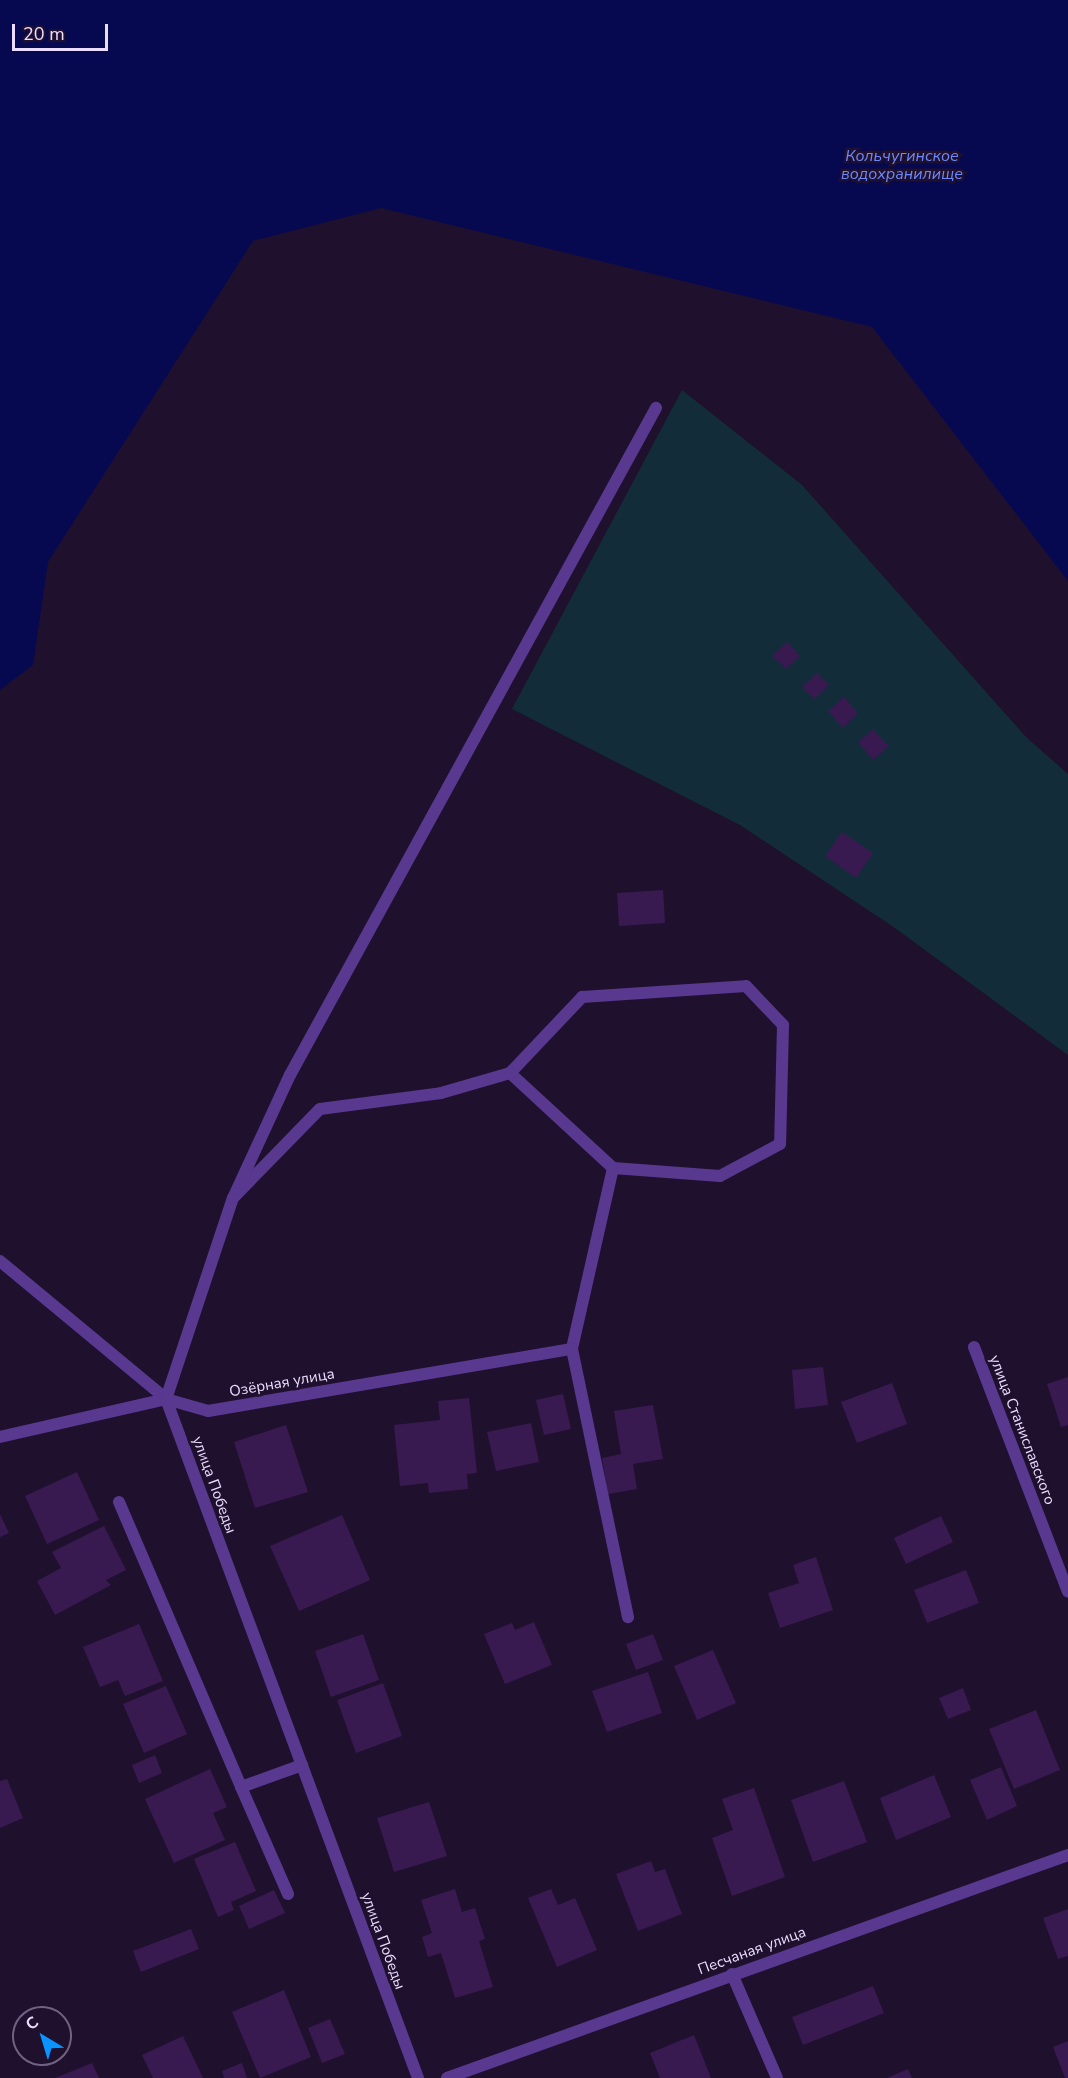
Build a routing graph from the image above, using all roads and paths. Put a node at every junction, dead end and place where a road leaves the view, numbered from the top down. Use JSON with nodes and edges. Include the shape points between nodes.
{"nodes":[{"id":1,"x":656,"y":408,"type":"dead end"},
{"id":2,"x":510,"y":1072,"type":"junction"},
{"id":3,"x":613,"y":1168,"type":"junction"},
{"id":4,"x":233,"y":1198,"type":"junction"},
{"id":5,"x":0,"y":1261,"type":"edge"},
{"id":6,"x":974,"y":1347,"type":"dead end"},
{"id":7,"x":572,"y":1349,"type":"junction"},
{"id":8,"x":166,"y":1399,"type":"junction"},
{"id":9,"x":0,"y":1437,"type":"edge"},
{"id":10,"x":119,"y":1502,"type":"dead end"},
{"id":11,"x":1068,"y":1592,"type":"edge"},
{"id":12,"x":628,"y":1617,"type":"dead end"},
{"id":13,"x":302,"y":1765,"type":"junction"},
{"id":14,"x":241,"y":1787,"type":"junction"},
{"id":15,"x":1068,"y":1855,"type":"edge"},
{"id":16,"x":288,"y":1894,"type":"dead end"},
{"id":17,"x":732,"y":1974,"type":"junction"},
{"id":18,"x":418,"y":2078,"type":"edge"},
{"id":19,"x":447,"y":2078,"type":"edge"},
{"id":20,"x":777,"y":2078,"type":"edge"}],
"edges":[{"from":1,"to":4,"type":"street","via":[[290,1075]]},
{"from":2,"to":3,"type":"street"},
{"from":2,"to":3,"type":"street","via":[[582,997],[746,986],[783,1025],[780,1144],[720,1176]]},
{"from":2,"to":4,"type":"street","via":[[441,1093],[320,1110]]},
{"from":3,"to":7,"type":"street"},
{"from":4,"to":8,"type":"street"},
{"from":5,"to":8,"type":"street"},
{"from":6,"to":11,"type":"street","name":"улица Станиславского"},
{"from":7,"to":8,"type":"street","name":"Озёрная улица","via":[[208,1411]]},
{"from":7,"to":12,"type":"street"},
{"from":8,"to":9,"type":"street","name":"Озёрная улица"},
{"from":8,"to":13,"type":"street","name":"улица Победы"},
{"from":10,"to":14,"type":"street"},
{"from":13,"to":14,"type":"street"},
{"from":13,"to":18,"type":"street","name":"улица Победы"},
{"from":14,"to":16,"type":"street"},
{"from":15,"to":17,"type":"street","name":"Песчаная улица"},
{"from":17,"to":19,"type":"street","name":"Песчаная улица"},
{"from":17,"to":20,"type":"street"}]}
